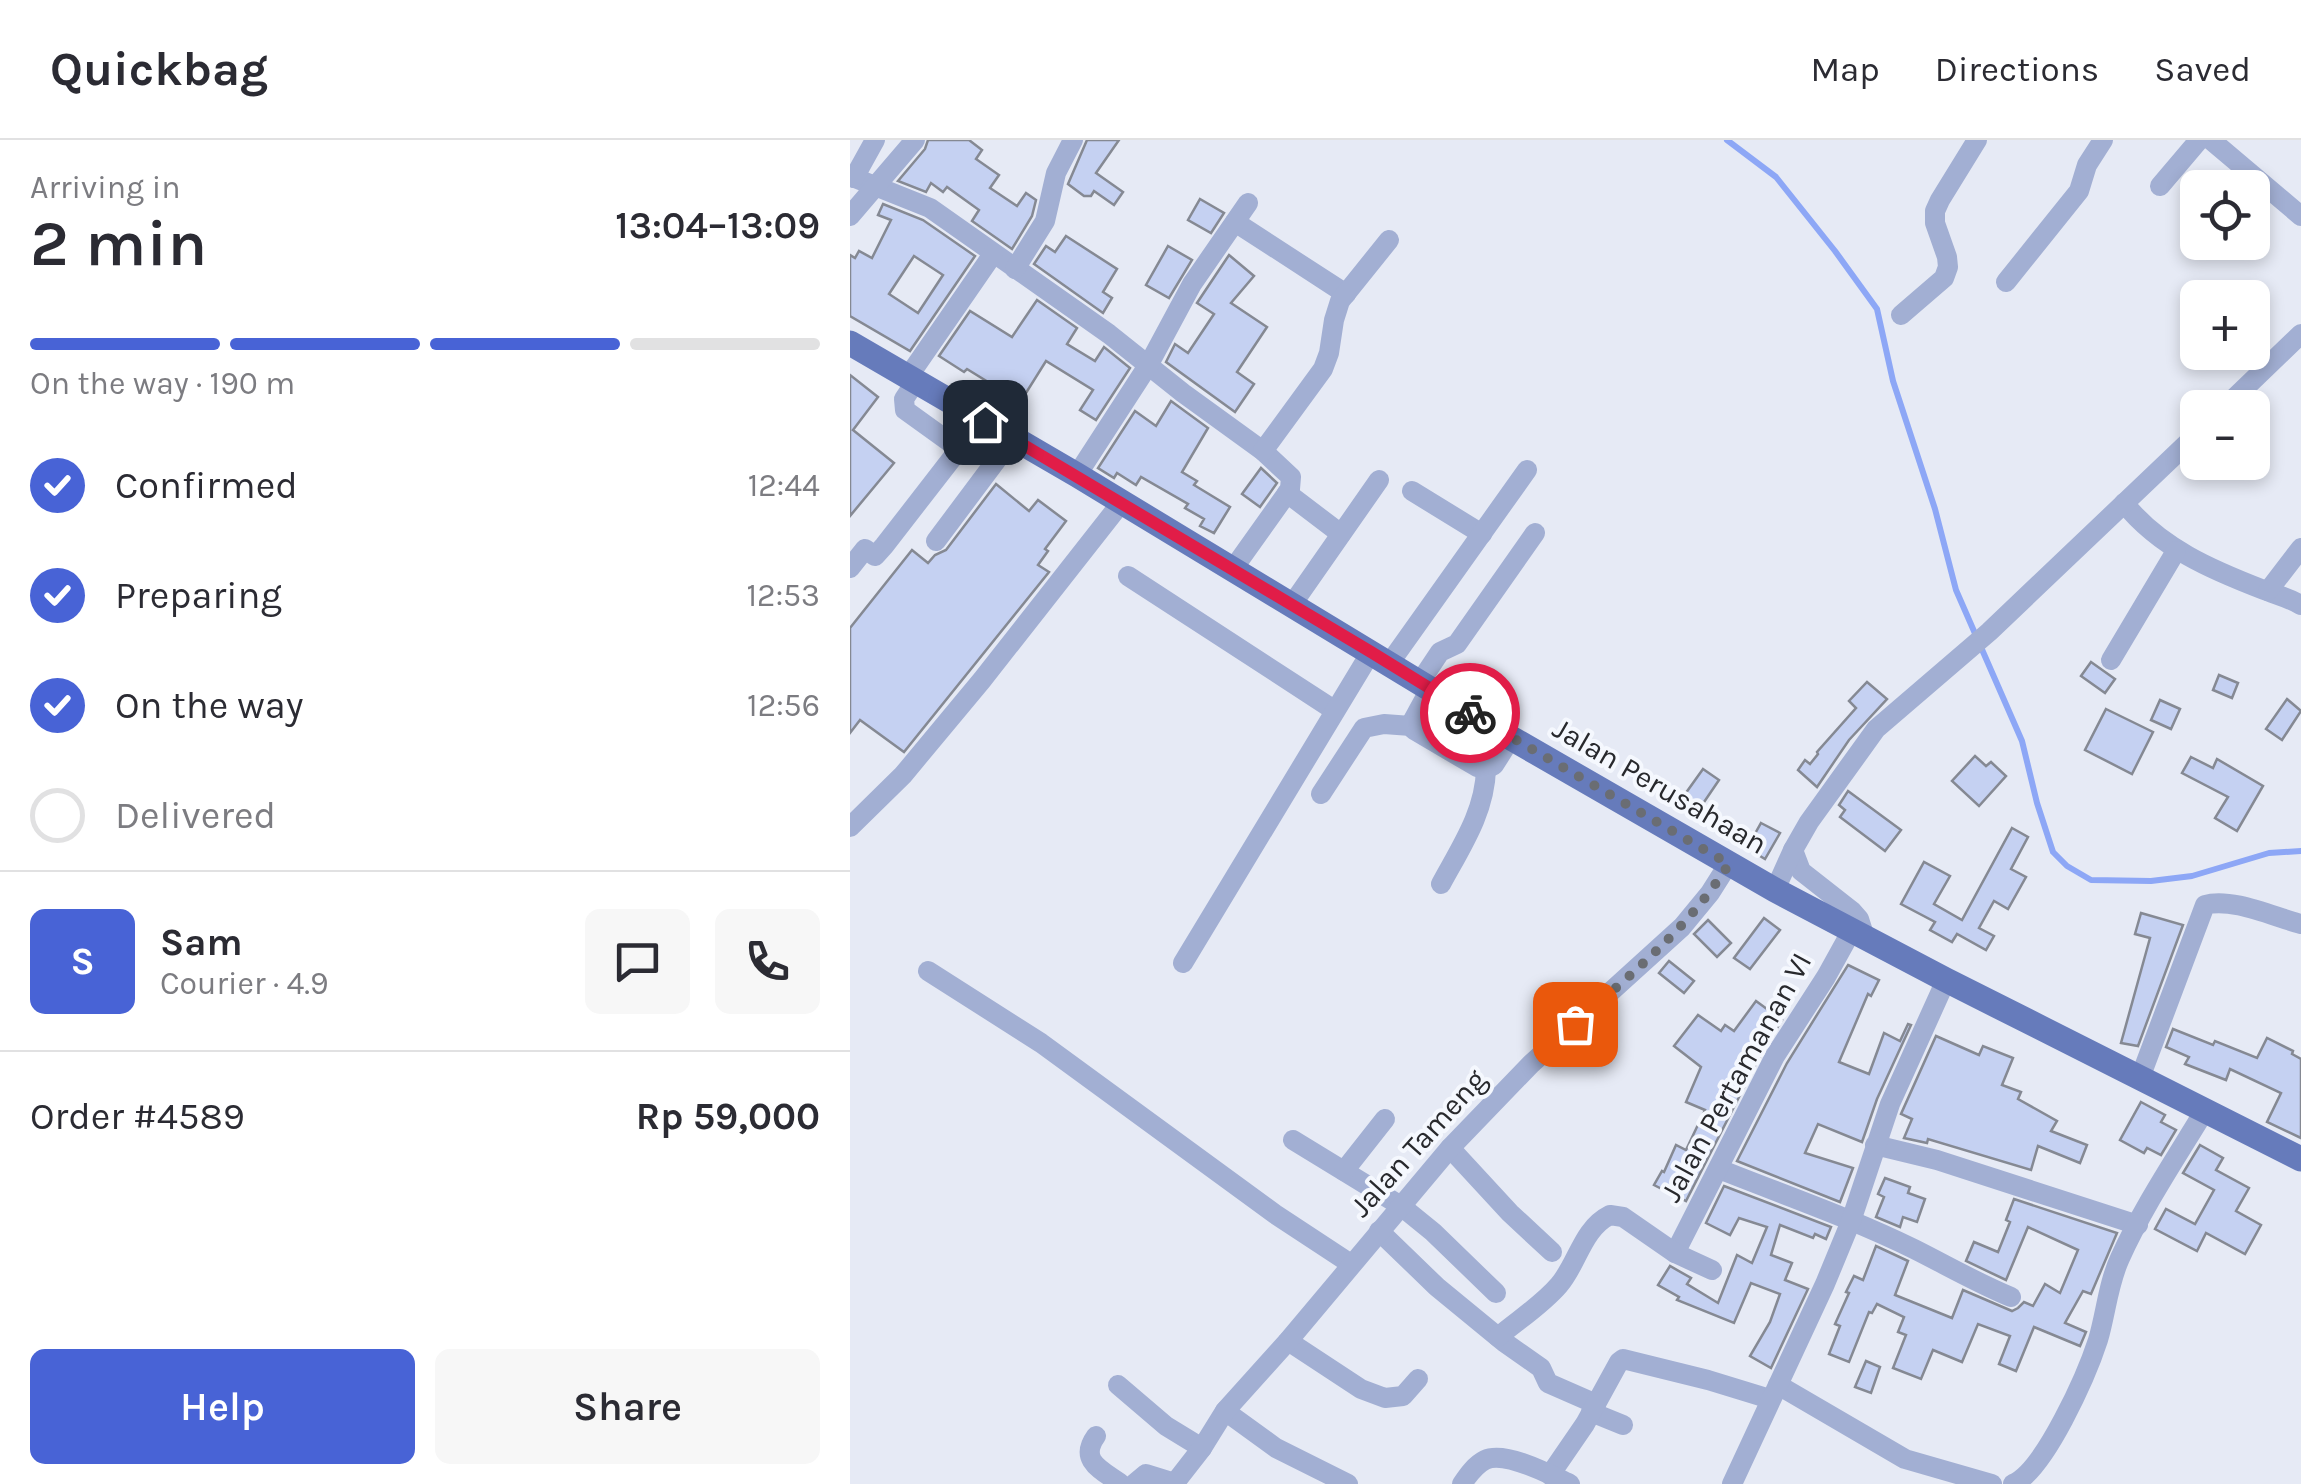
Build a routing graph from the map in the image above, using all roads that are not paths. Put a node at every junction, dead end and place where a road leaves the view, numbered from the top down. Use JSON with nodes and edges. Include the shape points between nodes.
{"nodes":[{"id":1,"x":875,"y":140,"type":"edge"},
{"id":2,"x":915,"y":140,"type":"edge"},
{"id":3,"x":1073,"y":140,"type":"edge"},
{"id":4,"x":1977,"y":140,"type":"edge"},
{"id":5,"x":2103,"y":140,"type":"edge"},
{"id":6,"x":2199,"y":140,"type":"edge"},
{"id":7,"x":2211,"y":140,"type":"edge"},
{"id":8,"x":852,"y":177,"type":"edge"},
{"id":9,"x":2160,"y":186,"type":"dead end"},
{"id":10,"x":876,"y":187,"type":"junction"},
{"id":11,"x":1248,"y":203,"type":"dead end"},
{"id":12,"x":850,"y":216,"type":"edge"},
{"id":13,"x":2301,"y":216,"type":"edge"},
{"id":14,"x":1234,"y":222,"type":"junction"},
{"id":15,"x":1390,"y":240,"type":"dead end"},
{"id":16,"x":994,"y":254,"type":"junction"},
{"id":17,"x":1015,"y":270,"type":"junction"},
{"id":18,"x":2006,"y":282,"type":"dead end"},
{"id":19,"x":1346,"y":294,"type":"junction"},
{"id":20,"x":1901,"y":314,"type":"dead end"},
{"id":21,"x":2301,"y":334,"type":"edge"},
{"id":22,"x":850,"y":343,"type":"edge"},
{"id":23,"x":1150,"y":364,"type":"junction"},
{"id":24,"x":912,"y":379,"type":"junction"},
{"id":25,"x":2243,"y":390,"type":"edge"},
{"id":26,"x":985,"y":422,"type":"junction"},
{"id":27,"x":1013,"y":438,"type":"junction"},
{"id":28,"x":960,"y":448,"type":"junction"},
{"id":29,"x":2180,"y":450,"type":"edge"},
{"id":30,"x":1263,"y":451,"type":"junction"},
{"id":31,"x":1527,"y":470,"type":"dead end"},
{"id":32,"x":1077,"y":475,"type":"junction"},
{"id":33,"x":1379,"y":480,"type":"dead end"},
{"id":34,"x":1412,"y":491,"type":"dead end"},
{"id":35,"x":1287,"y":494,"type":"junction"},
{"id":36,"x":1121,"y":503,"type":"junction"},
{"id":37,"x":2124,"y":503,"type":"junction"},
{"id":38,"x":1536,"y":532,"type":"dead end"},
{"id":39,"x":1341,"y":534,"type":"junction"},
{"id":40,"x":1482,"y":534,"type":"junction"},
{"id":41,"x":936,"y":541,"type":"dead end"},
{"id":42,"x":2301,"y":548,"type":"edge"},
{"id":43,"x":2176,"y":551,"type":"junction"},
{"id":44,"x":850,"y":568,"type":"edge"},
{"id":45,"x":1233,"y":569,"type":"junction"},
{"id":46,"x":1128,"y":576,"type":"dead end"},
{"id":47,"x":2268,"y":591,"type":"junction"},
{"id":48,"x":2301,"y":604,"type":"edge"},
{"id":49,"x":1291,"y":606,"type":"junction"},
{"id":50,"x":1380,"y":658,"type":"junction"},
{"id":51,"x":2111,"y":660,"type":"dead end"},
{"id":52,"x":1425,"y":686,"type":"junction"},
{"id":53,"x":1334,"y":710,"type":"junction"},
{"id":54,"x":1411,"y":726,"type":"junction"},
{"id":55,"x":1511,"y":738,"type":"junction"},
{"id":56,"x":1486,"y":769,"type":"junction"},
{"id":57,"x":1321,"y":794,"type":"dead end"},
{"id":58,"x":853,"y":818,"type":"edge"},
{"id":59,"x":1793,"y":850,"type":"junction"},
{"id":60,"x":1729,"y":864,"type":"junction"},
{"id":61,"x":1441,"y":884,"type":"dead end"},
{"id":62,"x":1775,"y":890,"type":"junction"},
{"id":63,"x":2301,"y":924,"type":"edge"},
{"id":64,"x":1859,"y":934,"type":"junction"},
{"id":65,"x":1184,"y":963,"type":"dead end"},
{"id":66,"x":928,"y":971,"type":"dead end"},
{"id":67,"x":1946,"y":980,"type":"junction"},
{"id":68,"x":2140,"y":1078,"type":"junction"},
{"id":69,"x":2205,"y":1110,"type":"junction"},
{"id":70,"x":1385,"y":1119,"type":"dead end"},
{"id":71,"x":1293,"y":1140,"type":"dead end"},
{"id":72,"x":1875,"y":1145,"type":"junction"},
{"id":73,"x":1450,"y":1148,"type":"junction"},
{"id":74,"x":2301,"y":1159,"type":"edge"},
{"id":75,"x":1720,"y":1169,"type":"junction"},
{"id":76,"x":1344,"y":1171,"type":"junction"},
{"id":77,"x":1401,"y":1206,"type":"junction"},
{"id":78,"x":1851,"y":1221,"type":"junction"},
{"id":79,"x":2138,"y":1225,"type":"junction"},
{"id":80,"x":1379,"y":1231,"type":"junction"},
{"id":81,"x":1552,"y":1252,"type":"dead end"},
{"id":82,"x":1675,"y":1253,"type":"junction"},
{"id":83,"x":1352,"y":1264,"type":"junction"},
{"id":84,"x":1712,"y":1270,"type":"dead end"},
{"id":85,"x":1496,"y":1293,"type":"dead end"},
{"id":86,"x":2011,"y":1296,"type":"dead end"},
{"id":87,"x":1498,"y":1338,"type":"junction"},
{"id":88,"x":1288,"y":1342,"type":"junction"},
{"id":89,"x":1418,"y":1378,"type":"dead end"},
{"id":90,"x":1118,"y":1385,"type":"dead end"},
{"id":91,"x":1774,"y":1392,"type":"junction"},
{"id":92,"x":1594,"y":1408,"type":"junction"},
{"id":93,"x":1225,"y":1411,"type":"junction"},
{"id":94,"x":1623,"y":1425,"type":"dead end"},
{"id":95,"x":1096,"y":1436,"type":"dead end"},
{"id":96,"x":1202,"y":1448,"type":"junction"},
{"id":97,"x":1560,"y":1480,"type":"edge"},
{"id":98,"x":1175,"y":1483,"type":"edge"},
{"id":99,"x":1121,"y":1484,"type":"edge"},
{"id":100,"x":1134,"y":1484,"type":"edge"},
{"id":101,"x":1348,"y":1484,"type":"edge"},
{"id":102,"x":1462,"y":1484,"type":"edge"},
{"id":103,"x":1732,"y":1484,"type":"edge"},
{"id":104,"x":1992,"y":1484,"type":"edge"},
{"id":105,"x":2013,"y":1484,"type":"edge"}],
"edges":[{"from":1,"to":8,"type":"street"},
{"from":2,"to":10,"type":"street"},
{"from":3,"to":17,"type":"street","via":[[1056,172],[1045,222]]},
{"from":4,"to":20,"type":"street","via":[[1936,212],[1948,257],[1944,278]]},
{"from":5,"to":18,"type":"street","via":[[2079,191]]},
{"from":6,"to":9,"type":"street"},
{"from":7,"to":13,"type":"street"},
{"from":8,"to":10,"type":"street"},
{"from":10,"to":12,"type":"street"},
{"from":10,"to":16,"type":"street","via":[[930,208]]},
{"from":11,"to":14,"type":"street"},
{"from":14,"to":19,"type":"street"},
{"from":14,"to":23,"type":"street"},
{"from":15,"to":19,"type":"street"},
{"from":16,"to":17,"type":"street"},
{"from":16,"to":24,"type":"street"},
{"from":17,"to":23,"type":"street"},
{"from":19,"to":30,"type":"street","via":[[1323,369]]},
{"from":21,"to":25,"type":"street"},
{"from":22,"to":24,"type":"main road","name":"Jalan Perusahaan"},
{"from":23,"to":30,"type":"street"},
{"from":23,"to":32,"type":"street"},
{"from":24,"to":26,"type":"main road","name":"Jalan Perusahaan"},
{"from":24,"to":28,"type":"street","via":[[905,410]]},
{"from":26,"to":27,"type":"main road","name":"Jalan Perusahaan"},
{"from":26,"to":28,"type":"street"},
{"from":27,"to":32,"type":"main road","name":"Jalan Perusahaan"},
{"from":27,"to":41,"type":"street"},
{"from":28,"to":44,"type":"street","via":[[884,546],[874,556],[865,549]]},
{"from":29,"to":37,"type":"street"},
{"from":30,"to":35,"type":"street","via":[[1292,478]]},
{"from":31,"to":40,"type":"street"},
{"from":32,"to":36,"type":"main road","name":"Jalan Perusahaan"},
{"from":33,"to":39,"type":"street"},
{"from":34,"to":40,"type":"street"},
{"from":35,"to":39,"type":"street"},
{"from":35,"to":45,"type":"street"},
{"from":36,"to":45,"type":"main road","name":"Jalan Perusahaan"},
{"from":36,"to":58,"type":"street","via":[[903,776]]},
{"from":37,"to":43,"type":"street"},
{"from":37,"to":59,"type":"street","via":[[1876,729]]},
{"from":38,"to":52,"type":"street","via":[[1457,644],[1440,652]]},
{"from":39,"to":49,"type":"street"},
{"from":40,"to":50,"type":"street"},
{"from":42,"to":47,"type":"street"},
{"from":43,"to":47,"type":"street"},
{"from":43,"to":51,"type":"street"},
{"from":45,"to":49,"type":"main road","name":"Jalan Perusahaan"},
{"from":46,"to":53,"type":"street"},
{"from":47,"to":48,"type":"street"},
{"from":49,"to":50,"type":"main road","name":"Jalan Perusahaan"},
{"from":50,"to":52,"type":"main road","name":"Jalan Perusahaan"},
{"from":50,"to":53,"type":"street"},
{"from":52,"to":54,"type":"street"},
{"from":52,"to":55,"type":"main road","name":"Jalan Perusahaan"},
{"from":53,"to":65,"type":"street"},
{"from":54,"to":56,"type":"street"},
{"from":54,"to":57,"type":"street","via":[[1364,728]]},
{"from":55,"to":56,"type":"street"},
{"from":55,"to":60,"type":"main road","name":"Jalan Perusahaan"},
{"from":56,"to":61,"type":"street","via":[[1484,798]]},
{"from":59,"to":62,"type":"street"},
{"from":59,"to":64,"type":"street","via":[[1800,871],[1859,919]]},
{"from":60,"to":62,"type":"main road","name":"Jalan Perusahaan"},
{"from":60,"to":73,"type":"street","name":"Jalan Tameng","via":[[1682,927]]},
{"from":62,"to":64,"type":"main road","name":"Jalan Perusahaan"},
{"from":63,"to":68,"type":"street","via":[[2232,904],[2202,909]]},
{"from":64,"to":67,"type":"main road","name":"Jalan Perusahaan"},
{"from":64,"to":75,"type":"street","name":"Jalan Pertamanan VI","via":[[1781,1045]]},
{"from":66,"to":83,"type":"street"},
{"from":67,"to":68,"type":"main road","name":"Jalan Perusahaan"},
{"from":67,"to":72,"type":"street"},
{"from":68,"to":69,"type":"main road","name":"Jalan Perusahaan"},
{"from":69,"to":74,"type":"main road","name":"Jalan Perusahaan"},
{"from":69,"to":79,"type":"street"},
{"from":70,"to":76,"type":"street"},
{"from":71,"to":76,"type":"street"},
{"from":72,"to":78,"type":"street"},
{"from":72,"to":79,"type":"street"},
{"from":73,"to":77,"type":"street","name":"Jalan Tameng"},
{"from":73,"to":81,"type":"street"},
{"from":75,"to":78,"type":"street"},
{"from":75,"to":82,"type":"street","name":"Jalan Pertamanan VI"},
{"from":76,"to":77,"type":"street"},
{"from":77,"to":80,"type":"street","name":"Jalan Tameng"},
{"from":77,"to":85,"type":"street"},
{"from":78,"to":86,"type":"street"},
{"from":78,"to":91,"type":"street"},
{"from":79,"to":105,"type":"street","via":[[2120,1259],[2072,1405],[2029,1473]]},
{"from":80,"to":83,"type":"street","name":"Jalan Tameng"},
{"from":80,"to":87,"type":"street"},
{"from":82,"to":84,"type":"street"},
{"from":82,"to":87,"type":"street","via":[[1610,1215],[1588,1233],[1562,1282]]},
{"from":83,"to":88,"type":"street","name":"Jalan Tameng"},
{"from":87,"to":92,"type":"street","via":[[1541,1368],[1554,1387]]},
{"from":88,"to":89,"type":"street","via":[[1385,1398],[1402,1396]]},
{"from":88,"to":93,"type":"street","name":"Jalan Tameng"},
{"from":90,"to":96,"type":"street"},
{"from":91,"to":92,"type":"street","via":[[1623,1360]]},
{"from":91,"to":103,"type":"street"},
{"from":91,"to":104,"type":"street","via":[[1905,1458]]},
{"from":92,"to":94,"type":"street"},
{"from":92,"to":97,"type":"street"},
{"from":93,"to":96,"type":"street","name":"Jalan Tameng"},
{"from":93,"to":101,"type":"street","via":[[1276,1448]]},
{"from":95,"to":99,"type":"street","via":[[1089,1457]]},
{"from":96,"to":98,"type":"street","name":"Jalan Tameng"},
{"from":97,"to":102,"type":"street","via":[[1493,1458]]},
{"from":98,"to":100,"type":"street","via":[[1146,1474]]}]}
